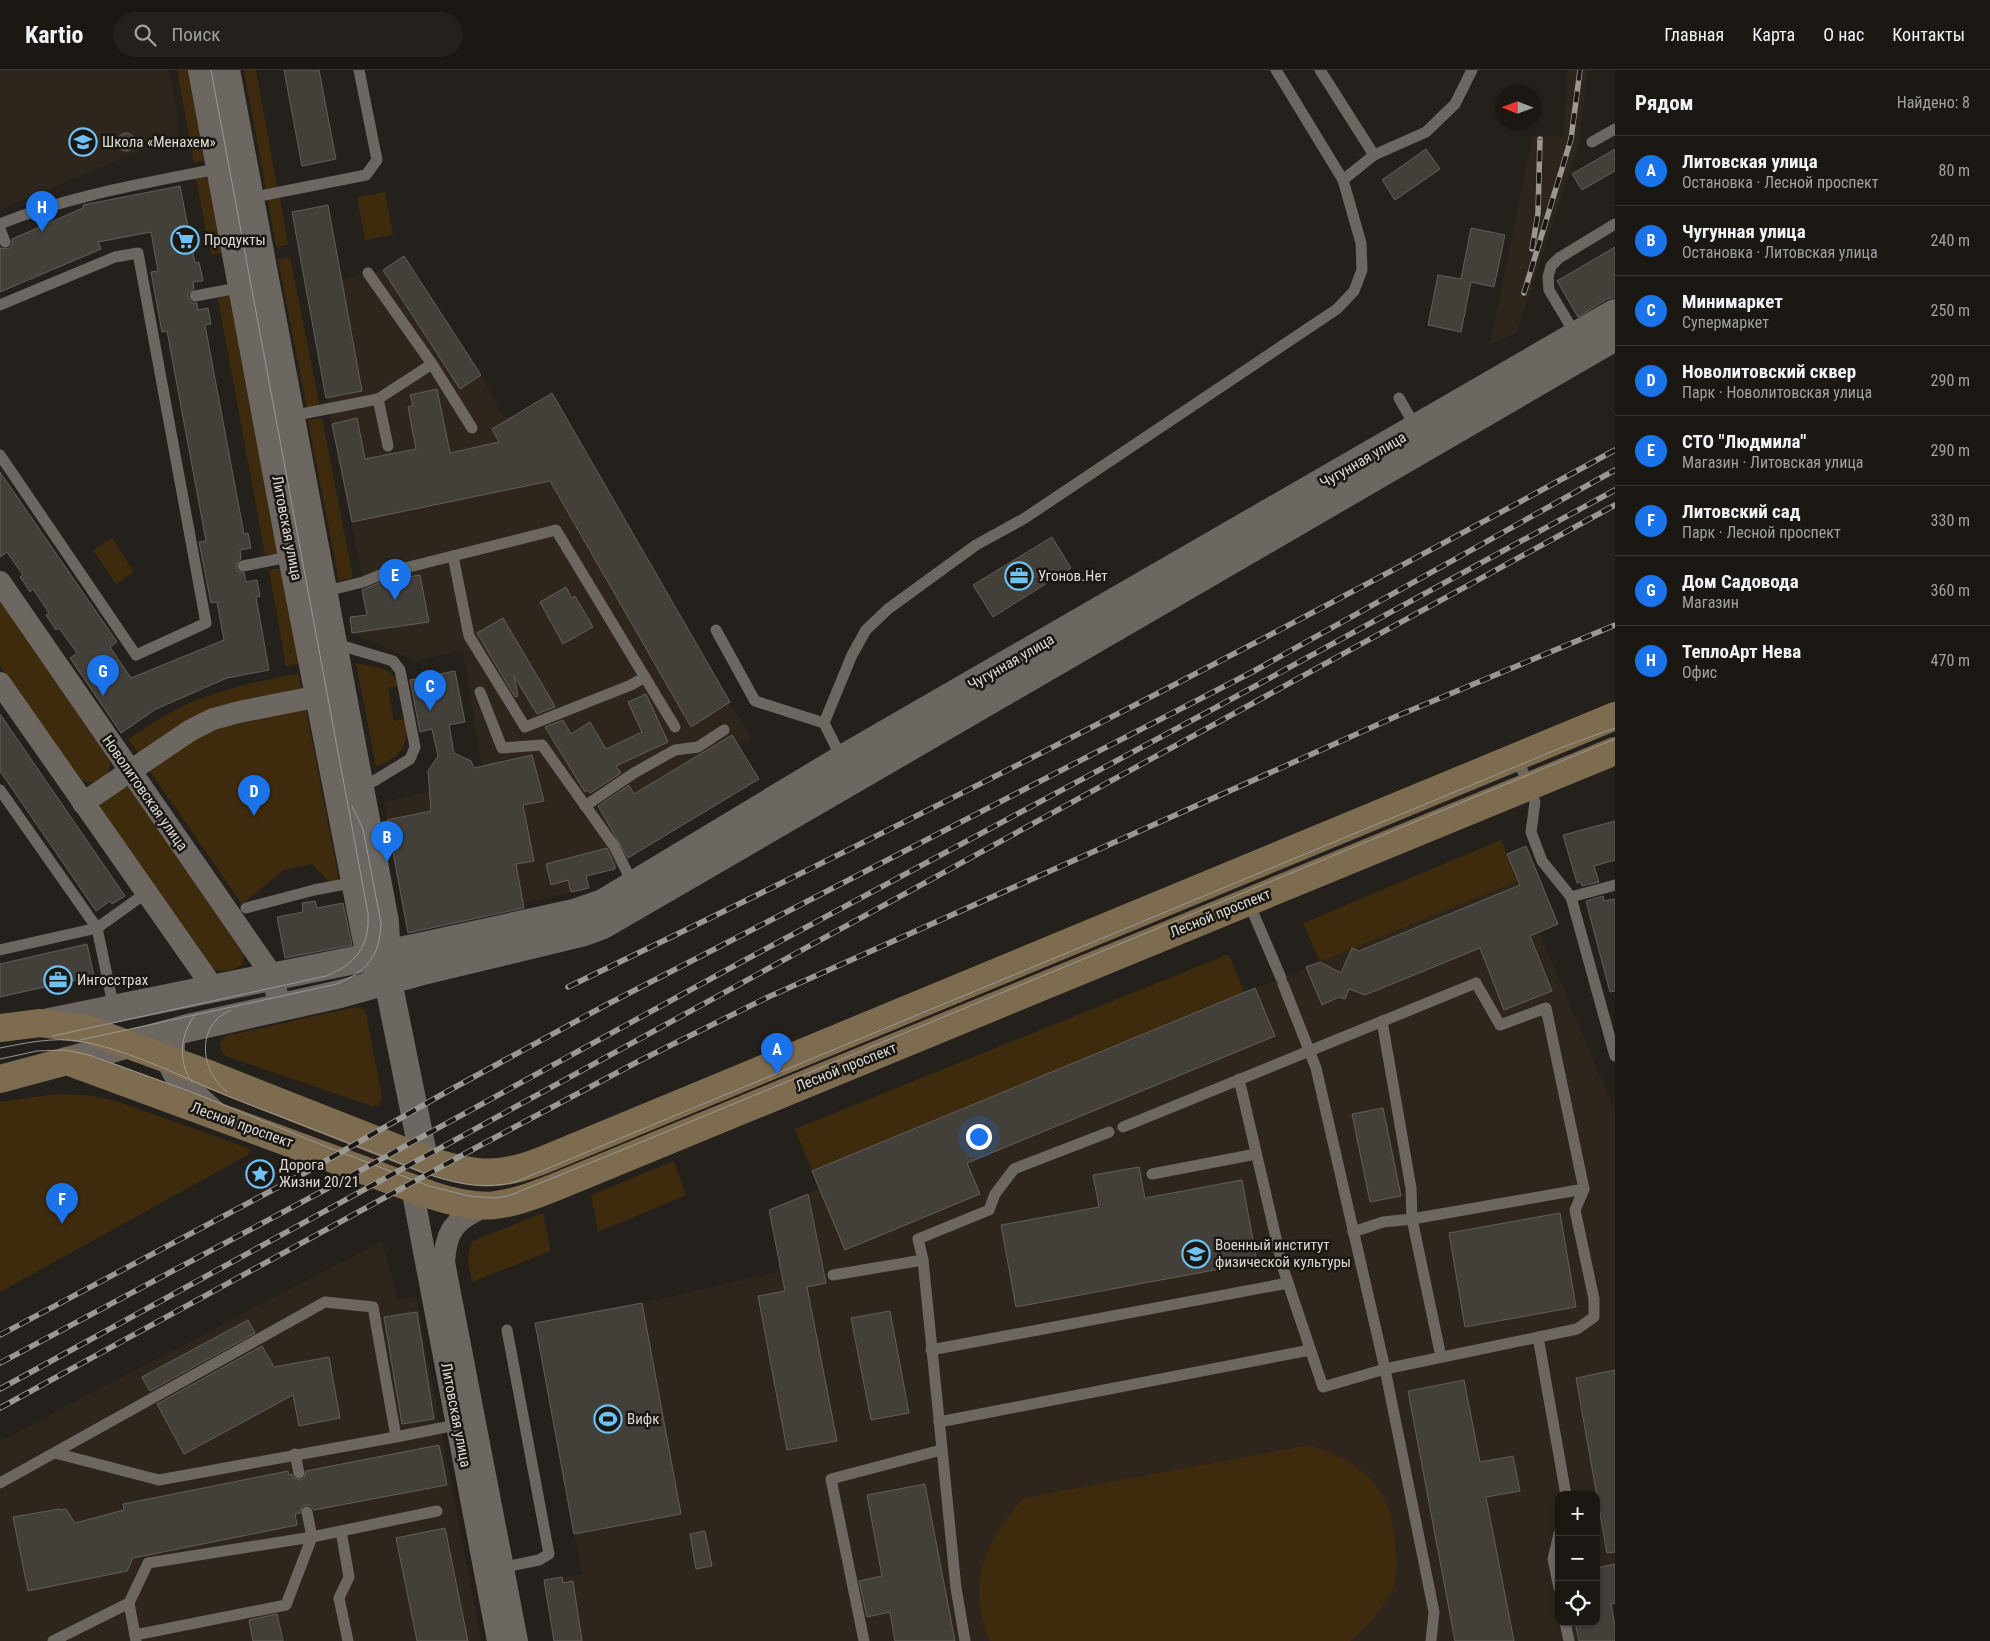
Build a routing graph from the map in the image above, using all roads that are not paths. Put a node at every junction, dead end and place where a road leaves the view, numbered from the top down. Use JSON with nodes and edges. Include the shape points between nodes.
{"nodes":[{"id":1,"x":202,"y":70,"type":"edge"},
{"id":2,"x":226,"y":70,"type":"edge"},
{"id":3,"x":359,"y":70,"type":"edge"},
{"id":4,"x":1276,"y":70,"type":"edge"},
{"id":5,"x":1320,"y":70,"type":"edge"},
{"id":6,"x":1472,"y":70,"type":"edge"},
{"id":7,"x":1615,"y":129,"type":"edge"},
{"id":8,"x":1592,"y":142,"type":"dead end"},
{"id":9,"x":1374,"y":155,"type":"junction"},
{"id":10,"x":232,"y":166,"type":"junction"},
{"id":11,"x":1342,"y":180,"type":"junction"},
{"id":12,"x":250,"y":198,"type":"junction"},
{"id":13,"x":0,"y":224,"type":"edge"},
{"id":14,"x":1615,"y":224,"type":"edge"},
{"id":15,"x":0,"y":229,"type":"edge"},
{"id":16,"x":5,"y":242,"type":"dead end"},
{"id":17,"x":368,"y":273,"type":"dead end"},
{"id":18,"x":254,"y":285,"type":"junction"},
{"id":19,"x":195,"y":296,"type":"dead end"},
{"id":20,"x":0,"y":305,"type":"edge"},
{"id":21,"x":1615,"y":313,"type":"edge"},
{"id":22,"x":1615,"y":337,"type":"edge"},
{"id":23,"x":1582,"y":344,"type":"junction"},
{"id":24,"x":432,"y":364,"type":"junction"},
{"id":25,"x":1398,"y":398,"type":"dead end"},
{"id":26,"x":378,"y":399,"type":"junction"},
{"id":27,"x":278,"y":419,"type":"junction"},
{"id":28,"x":472,"y":428,"type":"dead end"},
{"id":29,"x":1421,"y":438,"type":"junction"},
{"id":30,"x":388,"y":446,"type":"dead end"},
{"id":31,"x":0,"y":455,"type":"edge"},
{"id":32,"x":303,"y":554,"type":"junction"},
{"id":33,"x":453,"y":556,"type":"junction"},
{"id":34,"x":243,"y":566,"type":"dead end"},
{"id":35,"x":0,"y":582,"type":"edge"},
{"id":36,"x":322,"y":592,"type":"junction"},
{"id":37,"x":716,"y":630,"type":"dead end"},
{"id":38,"x":332,"y":643,"type":"junction"},
{"id":39,"x":645,"y":677,"type":"junction"},
{"id":40,"x":0,"y":683,"type":"edge"},
{"id":41,"x":480,"y":692,"type":"dead end"},
{"id":42,"x":330,"y":694,"type":"junction"},
{"id":43,"x":1615,"y":716,"type":"edge"},
{"id":44,"x":824,"y":723,"type":"junction"},
{"id":45,"x":675,"y":727,"type":"dead end"},
{"id":46,"x":724,"y":730,"type":"dead end"},
{"id":47,"x":1615,"y":751,"type":"edge"},
{"id":48,"x":1516,"y":756,"type":"junction"},
{"id":49,"x":849,"y":769,"type":"junction"},
{"id":50,"x":130,"y":770,"type":"junction"},
{"id":51,"x":1529,"y":786,"type":"junction"},
{"id":52,"x":349,"y":789,"type":"junction"},
{"id":53,"x":0,"y":790,"type":"edge"},
{"id":54,"x":83,"y":803,"type":"junction"},
{"id":55,"x":585,"y":806,"type":"junction"},
{"id":56,"x":366,"y":880,"type":"junction"},
{"id":57,"x":1615,"y":885,"type":"edge"},
{"id":58,"x":146,"y":893,"type":"junction"},
{"id":59,"x":638,"y":894,"type":"junction"},
{"id":60,"x":1571,"y":897,"type":"junction"},
{"id":61,"x":1248,"y":901,"type":"junction"},
{"id":62,"x":246,"y":908,"type":"dead end"},
{"id":63,"x":96,"y":928,"type":"junction"},
{"id":64,"x":0,"y":950,"type":"edge"},
{"id":65,"x":378,"y":954,"type":"junction"},
{"id":66,"x":987,"y":975,"type":"junction"},
{"id":67,"x":273,"y":977,"type":"junction"},
{"id":68,"x":388,"y":981,"type":"junction"},
{"id":69,"x":214,"y":989,"type":"junction"},
{"id":70,"x":998,"y":1004,"type":"junction"},
{"id":71,"x":280,"y":1008,"type":"junction"},
{"id":72,"x":115,"y":1010,"type":"junction"},
{"id":73,"x":1382,"y":1021,"type":"junction"},
{"id":74,"x":40,"y":1023,"type":"junction"},
{"id":75,"x":0,"y":1028,"type":"edge"},
{"id":76,"x":174,"y":1032,"type":"junction"},
{"id":77,"x":128,"y":1044,"type":"junction"},
{"id":78,"x":1310,"y":1050,"type":"junction"},
{"id":79,"x":1615,"y":1056,"type":"edge"},
{"id":80,"x":172,"y":1060,"type":"junction"},
{"id":81,"x":67,"y":1061,"type":"junction"},
{"id":82,"x":0,"y":1079,"type":"edge"},
{"id":83,"x":1238,"y":1079,"type":"junction"},
{"id":84,"x":214,"y":1114,"type":"junction"},
{"id":85,"x":1123,"y":1127,"type":"dead end"},
{"id":86,"x":1110,"y":1132,"type":"dead end"},
{"id":87,"x":1256,"y":1154,"type":"junction"},
{"id":88,"x":424,"y":1159,"type":"junction"},
{"id":89,"x":1152,"y":1174,"type":"dead end"},
{"id":90,"x":412,"y":1188,"type":"junction"},
{"id":91,"x":1584,"y":1189,"type":"junction"},
{"id":92,"x":483,"y":1207,"type":"junction"},
{"id":93,"x":1412,"y":1219,"type":"junction"},
{"id":94,"x":1353,"y":1232,"type":"junction"},
{"id":95,"x":923,"y":1260,"type":"junction"},
{"id":96,"x":833,"y":1275,"type":"dead end"},
{"id":97,"x":1288,"y":1283,"type":"junction"},
{"id":98,"x":508,"y":1330,"type":"dead end"},
{"id":99,"x":1538,"y":1337,"type":"junction"},
{"id":100,"x":932,"y":1350,"type":"junction"},
{"id":101,"x":1310,"y":1350,"type":"junction"},
{"id":102,"x":1441,"y":1357,"type":"junction"},
{"id":103,"x":1385,"y":1369,"type":"junction"},
{"id":104,"x":938,"y":1422,"type":"junction"},
{"id":105,"x":466,"y":1423,"type":"junction"},
{"id":106,"x":396,"y":1437,"type":"junction"},
{"id":107,"x":941,"y":1450,"type":"junction"},
{"id":108,"x":55,"y":1453,"type":"junction"},
{"id":109,"x":295,"y":1454,"type":"junction"},
{"id":110,"x":299,"y":1473,"type":"dead end"},
{"id":111,"x":0,"y":1483,"type":"edge"},
{"id":112,"x":1565,"y":1491,"type":"edge"},
{"id":113,"x":437,"y":1511,"type":"dead end"},
{"id":114,"x":307,"y":1512,"type":"dead end"},
{"id":115,"x":341,"y":1531,"type":"junction"},
{"id":116,"x":1559,"y":1536,"type":"edge"},
{"id":117,"x":312,"y":1537,"type":"junction"},
{"id":118,"x":494,"y":1569,"type":"junction"},
{"id":119,"x":1558,"y":1581,"type":"edge"},
{"id":120,"x":129,"y":1603,"type":"junction"},
{"id":121,"x":1566,"y":1626,"type":"edge"},
{"id":122,"x":136,"y":1638,"type":"edge"},
{"id":123,"x":53,"y":1641,"type":"edge"},
{"id":124,"x":348,"y":1641,"type":"edge"},
{"id":125,"x":498,"y":1641,"type":"edge"},
{"id":126,"x":517,"y":1641,"type":"edge"},
{"id":127,"x":864,"y":1641,"type":"edge"},
{"id":128,"x":965,"y":1641,"type":"edge"},
{"id":129,"x":1431,"y":1641,"type":"edge"},
{"id":130,"x":1568,"y":1641,"type":"edge"}],
"edges":[{"from":1,"to":10,"type":"street","name":"Литовская улица"},
{"from":2,"to":10,"type":"street","name":"Литовская улица"},
{"from":3,"to":12,"type":"lane","via":[[377,160],[366,176]]},
{"from":4,"to":11,"type":"lane"},
{"from":5,"to":9,"type":"lane"},
{"from":6,"to":9,"type":"lane","via":[[1455,104],[1426,132]]},
{"from":7,"to":8,"type":"lane"},
{"from":9,"to":11,"type":"lane"},
{"from":10,"to":12,"type":"street","name":"Литовская улица"},
{"from":10,"to":13,"type":"lane","via":[[92,194],[37,209]]},
{"from":10,"to":18,"type":"street","name":"Литовская улица"},
{"from":11,"to":44,"type":"lane","via":[[1361,243],[1362,270],[1354,291],[1337,309],[1024,518],[976,544],[888,609],[866,630]]},
{"from":12,"to":18,"type":"street","name":"Литовская улица"},
{"from":14,"to":23,"type":"lane","via":[[1551,266],[1548,277],[1550,290]]},
{"from":15,"to":16,"type":"lane"},
{"from":17,"to":24,"type":"lane"},
{"from":18,"to":19,"type":"lane"},
{"from":18,"to":27,"type":"street","name":"Литовская улица"},
{"from":20,"to":31,"type":"lane","via":[[115,257],[138,253],[152,305],[206,622],[136,655],[25,500]]},
{"from":21,"to":23,"type":"street","name":"Чугунная улица"},
{"from":22,"to":23,"type":"street","name":"Чугунная улица"},
{"from":23,"to":29,"type":"street","name":"Чугунная улица"},
{"from":24,"to":26,"type":"lane"},
{"from":24,"to":28,"type":"lane"},
{"from":25,"to":29,"type":"lane"},
{"from":26,"to":27,"type":"lane"},
{"from":26,"to":30,"type":"lane"},
{"from":27,"to":32,"type":"street","name":"Литовская улица"},
{"from":29,"to":49,"type":"street","name":"Чугунная улица"},
{"from":32,"to":34,"type":"lane"},
{"from":32,"to":36,"type":"street","name":"Литовская улица"},
{"from":32,"to":42,"type":"street","name":"Литовская улица"},
{"from":33,"to":36,"type":"lane"},
{"from":33,"to":39,"type":"lane","via":[[556,530]]},
{"from":33,"to":39,"type":"lane","via":[[469,636],[525,727]]},
{"from":35,"to":50,"type":"street","name":"Новолитовская улица"},
{"from":36,"to":38,"type":"street","name":"Литовская улица"},
{"from":37,"to":44,"type":"lane","via":[[755,701]]},
{"from":38,"to":42,"type":"street","name":"Литовская улица"},
{"from":38,"to":52,"type":"lane","via":[[393,661],[400,670],[415,746],[410,759]]},
{"from":39,"to":45,"type":"lane"},
{"from":40,"to":54,"type":"street"},
{"from":41,"to":55,"type":"lane","via":[[502,748],[542,745]]},
{"from":42,"to":50,"type":"street","via":[[213,719]]},
{"from":42,"to":52,"type":"street","name":"Литовская улица"},
{"from":43,"to":48,"type":"main road","name":"Лесной проспект"},
{"from":44,"to":49,"type":"lane"},
{"from":46,"to":55,"type":"lane","via":[[698,747],[675,750]]},
{"from":47,"to":51,"type":"main road","name":"Лесной проспект"},
{"from":48,"to":51,"type":"lane"},
{"from":48,"to":66,"type":"main road","name":"Лесной проспект"},
{"from":49,"to":59,"type":"street","name":"Чугунная улица"},
{"from":50,"to":54,"type":"street"},
{"from":50,"to":67,"type":"street","name":"Новолитовская улица"},
{"from":51,"to":60,"type":"lane","via":[[1535,802],[1531,832],[1542,861]]},
{"from":51,"to":61,"type":"main road","name":"Лесной проспект"},
{"from":52,"to":56,"type":"street","name":"Литовская улица"},
{"from":53,"to":63,"type":"lane"},
{"from":54,"to":58,"type":"street"},
{"from":55,"to":59,"type":"lane","via":[[614,846]]},
{"from":56,"to":62,"type":"lane"},
{"from":56,"to":65,"type":"street","name":"Литовская улица","via":[[385,922]]},
{"from":57,"to":60,"type":"lane"},
{"from":58,"to":63,"type":"lane"},
{"from":58,"to":69,"type":"street"},
{"from":59,"to":65,"type":"street","name":"Чугунная улица","via":[[574,913]]},
{"from":59,"to":68,"type":"street","name":"Чугунная улица","via":[[603,924],[581,933]]},
{"from":60,"to":79,"type":"lane"},
{"from":61,"to":70,"type":"main road","name":"Лесной проспект"},
{"from":61,"to":78,"type":"lane"},
{"from":63,"to":64,"type":"lane"},
{"from":63,"to":72,"type":"lane"},
{"from":65,"to":67,"type":"street","name":"Лесной проспект"},
{"from":65,"to":68,"type":"street","name":"Литовская улица"},
{"from":66,"to":70,"type":"main road"},
{"from":66,"to":88,"type":"main road","name":"Лесной проспект","via":[[524,1167],[478,1173]]},
{"from":67,"to":69,"type":"street","name":"Лесной проспект"},
{"from":67,"to":71,"type":"street","name":"Новолитовская улица"},
{"from":68,"to":71,"type":"street"},
{"from":68,"to":88,"type":"street","name":"Литовская улица"},
{"from":69,"to":72,"type":"street","name":"Лесной проспект"},
{"from":69,"to":76,"type":"street","via":[[191,1005]]},
{"from":70,"to":92,"type":"main road","name":"Лесной проспект","via":[[544,1192]]},
{"from":71,"to":76,"type":"street"},
{"from":72,"to":74,"type":"street","name":"Лесной проспект"},
{"from":73,"to":78,"type":"lane"},
{"from":73,"to":91,"type":"lane","via":[[1476,983],[1500,1025],[1546,1008]]},
{"from":73,"to":93,"type":"lane","via":[[1411,1188]]},
{"from":74,"to":75,"type":"main road","name":"Лесной проспект"},
{"from":74,"to":77,"type":"main road","name":"Лесной проспект","via":[[86,1029]]},
{"from":76,"to":77,"type":"street"},
{"from":76,"to":80,"type":"street"},
{"from":77,"to":80,"type":"main road","name":"Лесной проспект"},
{"from":77,"to":81,"type":"street"},
{"from":78,"to":83,"type":"lane"},
{"from":78,"to":94,"type":"lane"},
{"from":80,"to":84,"type":"street","via":[[189,1091]]},
{"from":80,"to":88,"type":"main road","name":"Лесной проспект"},
{"from":81,"to":82,"type":"main road"},
{"from":81,"to":84,"type":"main road","name":"Лесной проспект"},
{"from":83,"to":85,"type":"lane"},
{"from":83,"to":87,"type":"lane"},
{"from":84,"to":90,"type":"main road","name":"Лесной проспект"},
{"from":86,"to":95,"type":"lane","via":[[1014,1169],[995,1194],[988,1210],[918,1239]]},
{"from":87,"to":89,"type":"lane"},
{"from":87,"to":97,"type":"lane"},
{"from":90,"to":92,"type":"main road","name":"Лесной проспект","via":[[460,1204]]},
{"from":90,"to":105,"type":"street","name":"Литовская улица"},
{"from":91,"to":93,"type":"lane"},
{"from":91,"to":99,"type":"lane","via":[[1574,1210],[1594,1300],[1594,1317],[1577,1329]]},
{"from":92,"to":105,"type":"street","name":"Литовская улица","via":[[463,1216],[454,1226],[445,1246],[444,1262]]},
{"from":93,"to":94,"type":"lane","via":[[1383,1222]]},
{"from":93,"to":102,"type":"lane"},
{"from":94,"to":103,"type":"lane"},
{"from":95,"to":96,"type":"lane"},
{"from":95,"to":100,"type":"lane"},
{"from":97,"to":100,"type":"lane"},
{"from":97,"to":101,"type":"lane"},
{"from":98,"to":118,"type":"lane","via":[[549,1554],[539,1560]]},
{"from":99,"to":102,"type":"lane"},
{"from":99,"to":112,"type":"lane"},
{"from":100,"to":104,"type":"lane"},
{"from":101,"to":103,"type":"lane","via":[[1323,1387]]},
{"from":101,"to":104,"type":"lane"},
{"from":102,"to":103,"type":"lane"},
{"from":103,"to":129,"type":"lane","via":[[1434,1612]]},
{"from":104,"to":107,"type":"lane"},
{"from":105,"to":106,"type":"lane"},
{"from":105,"to":118,"type":"street","name":"Литовская улица"},
{"from":106,"to":108,"type":"lane","via":[[373,1307],[325,1302]]},
{"from":106,"to":109,"type":"lane"},
{"from":107,"to":127,"type":"lane","via":[[830,1478]]},
{"from":107,"to":128,"type":"lane"},
{"from":108,"to":109,"type":"lane","via":[[159,1480]]},
{"from":108,"to":111,"type":"lane"},
{"from":109,"to":110,"type":"lane"},
{"from":113,"to":115,"type":"lane"},
{"from":114,"to":117,"type":"lane"},
{"from":115,"to":117,"type":"lane"},
{"from":115,"to":124,"type":"lane","via":[[349,1577],[339,1598]]},
{"from":116,"to":119,"type":"lane","via":[[1553,1559]]},
{"from":117,"to":120,"type":"lane","via":[[148,1563]]},
{"from":117,"to":122,"type":"lane","via":[[286,1605]]},
{"from":118,"to":125,"type":"street","name":"Литовская улица"},
{"from":118,"to":126,"type":"street","name":"Литовская улица"},
{"from":120,"to":122,"type":"lane"},
{"from":120,"to":123,"type":"lane"},
{"from":121,"to":130,"type":"lane"}]}
